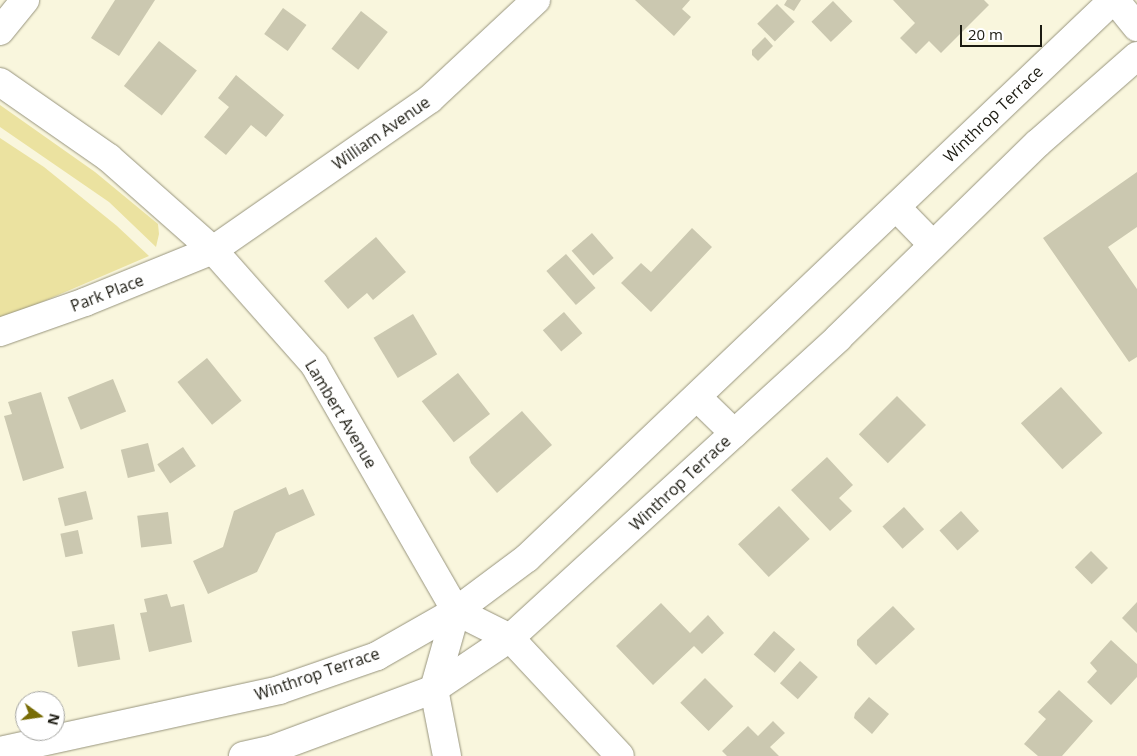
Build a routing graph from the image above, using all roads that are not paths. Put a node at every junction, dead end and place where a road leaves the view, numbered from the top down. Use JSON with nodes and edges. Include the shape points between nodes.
{"nodes":[{"id":1,"x":25,"y":0,"type":"edge"},
{"id":2,"x":536,"y":0,"type":"edge"},
{"id":3,"x":1114,"y":0,"type":"edge"},
{"id":4,"x":1137,"y":27,"type":"edge"},
{"id":5,"x":0,"y":31,"type":"edge"},
{"id":6,"x":1137,"y":56,"type":"edge"},
{"id":7,"x":0,"y":82,"type":"edge"},
{"id":8,"x":896,"y":207,"type":"junction"},
{"id":9,"x":933,"y":245,"type":"junction"},
{"id":10,"x":214,"y":250,"type":"junction"},
{"id":11,"x":0,"y":332,"type":"edge"},
{"id":12,"x":696,"y":397,"type":"junction"},
{"id":13,"x":734,"y":433,"type":"junction"},
{"id":14,"x":456,"y":611,"type":"junction"},
{"id":15,"x":510,"y":638,"type":"junction"},
{"id":16,"x":434,"y":689,"type":"junction"},
{"id":17,"x":0,"y":751,"type":"edge"},
{"id":18,"x":243,"y":756,"type":"edge"},
{"id":19,"x":447,"y":756,"type":"edge"},
{"id":20,"x":620,"y":756,"type":"edge"}],
"edges":[{"from":1,"to":5,"type":"street"},
{"from":2,"to":10,"type":"street","name":"William Avenue","via":[[430,99]]},
{"from":3,"to":4,"type":"street"},
{"from":3,"to":8,"type":"street","name":"Winthrop Terrace"},
{"from":6,"to":9,"type":"street","name":"Winthrop Terrace","via":[[1038,143]]},
{"from":7,"to":10,"type":"street","name":"Lambert Avenue","via":[[109,158]]},
{"from":8,"to":9,"type":"street"},
{"from":8,"to":12,"type":"street","name":"Winthrop Terrace"},
{"from":9,"to":13,"type":"street","name":"Winthrop Terrace"},
{"from":10,"to":11,"type":"street","name":"Park Place"},
{"from":10,"to":14,"type":"street","name":"Lambert Avenue","via":[[314,364]]},
{"from":12,"to":13,"type":"street","name":"Winthrop Terrace"},
{"from":12,"to":14,"type":"street","name":"Winthrop Terrace","via":[[527,558]]},
{"from":13,"to":15,"type":"street","name":"Winthrop Terrace"},
{"from":14,"to":15,"type":"street"},
{"from":14,"to":16,"type":"street"},
{"from":14,"to":17,"type":"street","name":"Winthrop Terrace","via":[[377,656],[279,690]]},
{"from":15,"to":16,"type":"street","name":"Winthrop Terrace"},
{"from":15,"to":20,"type":"street"},
{"from":16,"to":18,"type":"street","name":"Winthrop Terrace","via":[[273,749]]},
{"from":16,"to":19,"type":"street"}]}
